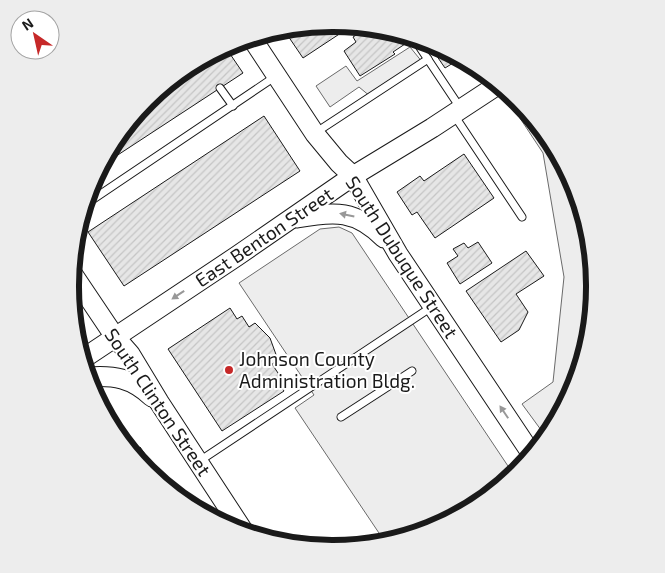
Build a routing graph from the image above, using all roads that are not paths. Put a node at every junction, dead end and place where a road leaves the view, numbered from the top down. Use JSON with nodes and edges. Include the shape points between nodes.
{"nodes":[{"id":1,"x":256,"y":44,"type":"edge"},
{"id":2,"x":420,"y":48,"type":"edge"},
{"id":3,"x":428,"y":60,"type":"junction"},
{"id":4,"x":276,"y":76,"type":"junction"},
{"id":5,"x":220,"y":88,"type":"dead end"},
{"id":6,"x":492,"y":89,"type":"edge"},
{"id":7,"x":232,"y":106,"type":"junction"},
{"id":8,"x":457,"y":112,"type":"junction"},
{"id":9,"x":315,"y":134,"type":"junction"},
{"id":10,"x":353,"y":176,"type":"junction"},
{"id":11,"x":95,"y":196,"type":"edge"},
{"id":12,"x":522,"y":217,"type":"dead end"},
{"id":13,"x":291,"y":219,"type":"junction"},
{"id":14,"x":398,"y":254,"type":"junction"},
{"id":15,"x":79,"y":283,"type":"edge"},
{"id":16,"x":433,"y":306,"type":"junction"},
{"id":17,"x":115,"y":337,"type":"junction"},
{"id":18,"x":88,"y":355,"type":"edge"},
{"id":19,"x":412,"y":371,"type":"dead end"},
{"id":20,"x":95,"y":377,"type":"edge"},
{"id":21,"x":159,"y":402,"type":"junction"},
{"id":22,"x":340,"y":417,"type":"dead end"},
{"id":23,"x":528,"y":448,"type":"edge"},
{"id":24,"x":198,"y":462,"type":"junction"},
{"id":25,"x":237,"y":522,"type":"edge"}],
"edges":[{"from":1,"to":4,"type":"street","name":"South Dubuque Street"},
{"from":2,"to":3,"type":"lane"},
{"from":3,"to":8,"type":"lane"},
{"from":3,"to":9,"type":"lane"},
{"from":4,"to":7,"type":"lane"},
{"from":4,"to":9,"type":"street","name":"South Dubuque Street"},
{"from":5,"to":7,"type":"lane"},
{"from":6,"to":8,"type":"street","name":"East Benton Street"},
{"from":7,"to":11,"type":"lane"},
{"from":8,"to":10,"type":"street","name":"East Benton Street"},
{"from":8,"to":12,"type":"lane"},
{"from":9,"to":10,"type":"street","name":"South Dubuque Street"},
{"from":10,"to":13,"type":"street","name":"East Benton Street"},
{"from":10,"to":14,"type":"street","name":"South Dubuque Street"},
{"from":14,"to":13,"type":"street","one_way":true,"via":[[375,228],[343,213]]},
{"from":13,"to":17,"type":"street","name":"East Benton Street","one_way":true},
{"from":14,"to":16,"type":"street","name":"South Dubuque Street"},
{"from":15,"to":17,"type":"street","name":"South Clinton Street"},
{"from":23,"to":16,"type":"street","name":"South Dubuque Street","one_way":true},
{"from":16,"to":24,"type":"lane"},
{"from":17,"to":18,"type":"street","name":"East Benton Street"},
{"from":17,"to":21,"type":"street","name":"South Clinton Street","via":[[130,354]]},
{"from":19,"to":22,"type":"lane"},
{"from":20,"to":21,"type":"street","via":[[115,376],[133,383]]},
{"from":21,"to":24,"type":"street","name":"South Clinton Street"},
{"from":24,"to":25,"type":"street","name":"South Clinton Street"}]}
